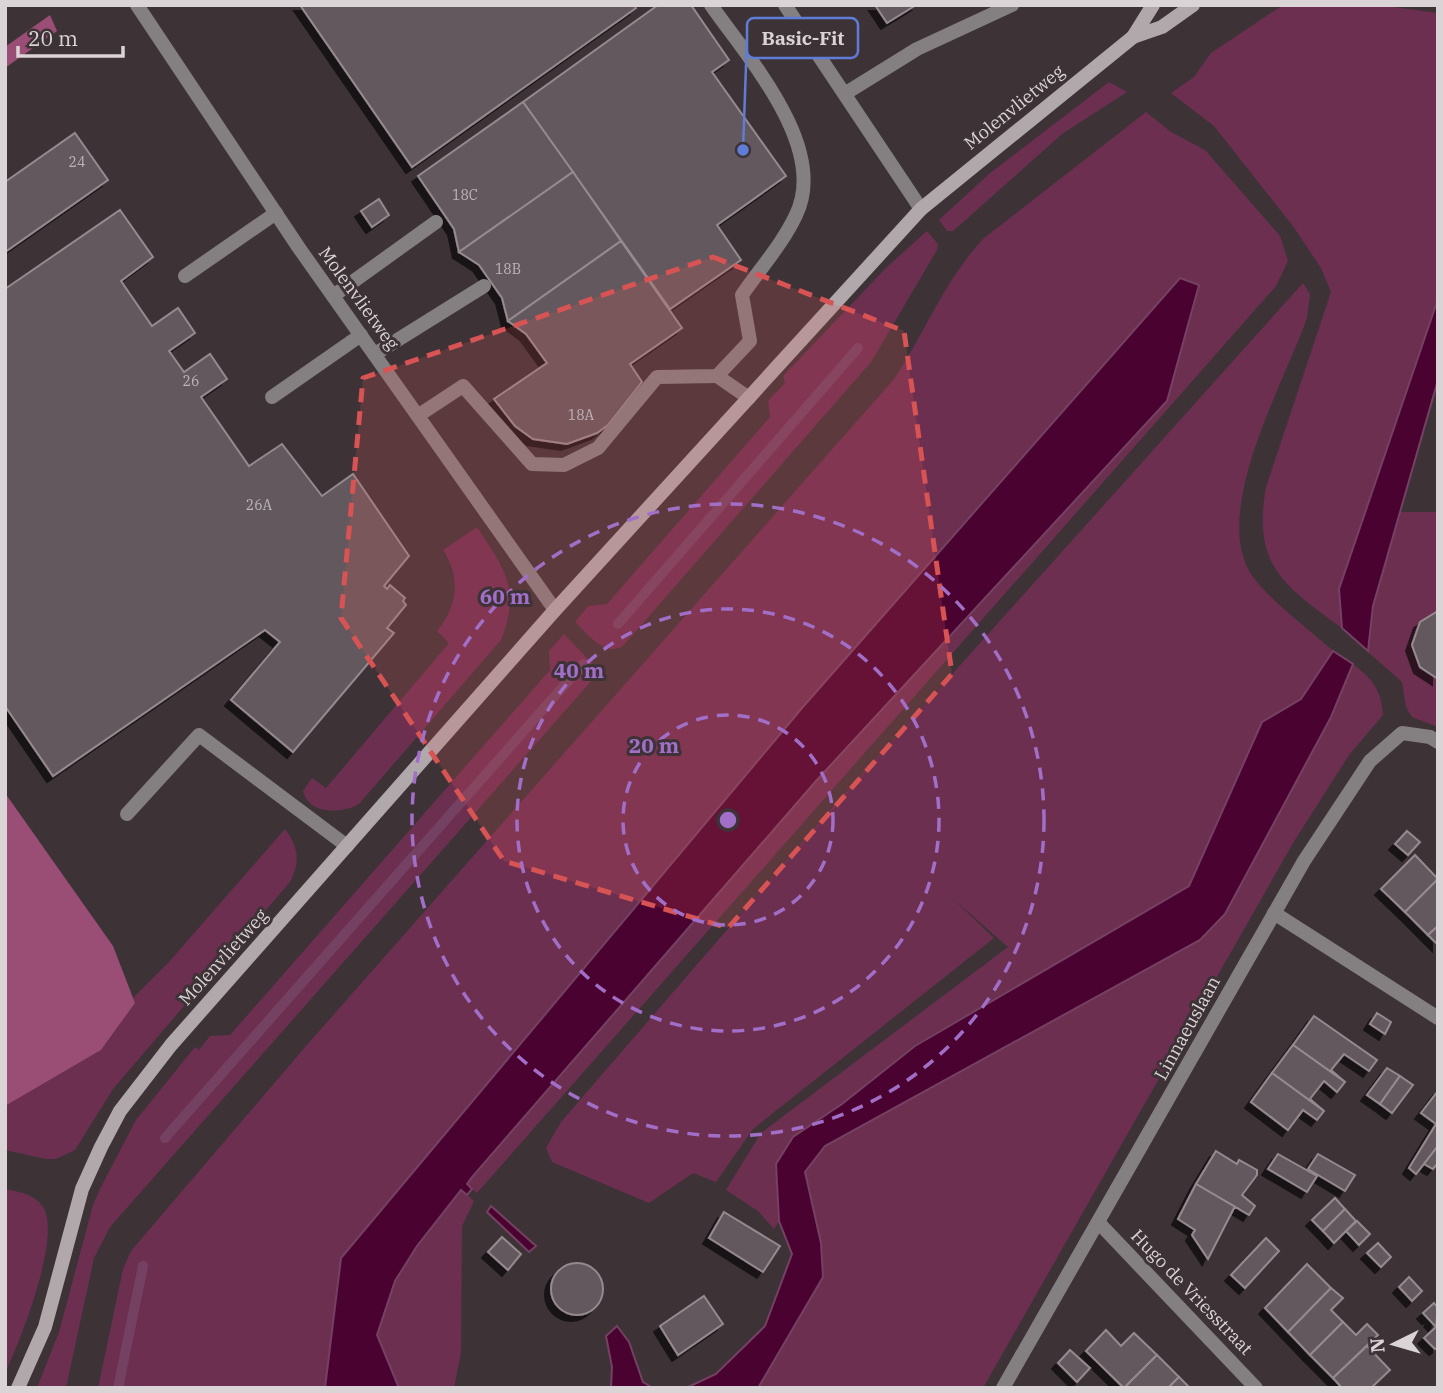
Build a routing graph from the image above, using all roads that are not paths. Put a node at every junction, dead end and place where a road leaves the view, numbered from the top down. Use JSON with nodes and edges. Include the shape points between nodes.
{"nodes":[{"id":1,"x":136,"y":5,"type":"edge"},
{"id":2,"x":711,"y":5,"type":"edge"},
{"id":3,"x":785,"y":5,"type":"edge"},
{"id":4,"x":1012,"y":5,"type":"edge"},
{"id":5,"x":1153,"y":5,"type":"edge"},
{"id":6,"x":1193,"y":5,"type":"edge"},
{"id":7,"x":1133,"y":37,"type":"junction"},
{"id":8,"x":846,"y":93,"type":"junction"},
{"id":9,"x":921,"y":209,"type":"junction"},
{"id":10,"x":276,"y":213,"type":"junction"},
{"id":11,"x":436,"y":222,"type":"dead end"},
{"id":12,"x":184,"y":276,"type":"dead end"},
{"id":13,"x":484,"y":286,"type":"dead end"},
{"id":14,"x":333,"y":296,"type":"junction"},
{"id":15,"x":361,"y":335,"type":"junction"},
{"id":16,"x":375,"y":354,"type":"junction"},
{"id":17,"x":717,"y":376,"type":"junction"},
{"id":18,"x":272,"y":397,"type":"dead end"},
{"id":19,"x":749,"y":398,"type":"junction"},
{"id":20,"x":419,"y":415,"type":"junction"},
{"id":21,"x":555,"y":610,"type":"junction"},
{"id":22,"x":1438,"y":742,"type":"edge"},
{"id":23,"x":127,"y":814,"type":"dead end"},
{"id":24,"x":347,"y":846,"type":"junction"},
{"id":25,"x":1273,"y":913,"type":"junction"},
{"id":26,"x":1438,"y":1018,"type":"edge"},
{"id":27,"x":1099,"y":1223,"type":"junction"},
{"id":28,"x":18,"y":1388,"type":"edge"},
{"id":29,"x":1003,"y":1388,"type":"edge"},
{"id":30,"x":1256,"y":1388,"type":"edge"}],
"edges":[{"from":1,"to":10,"type":"street","name":"Molenvlietweg"},
{"from":2,"to":17,"type":"street","via":[[793,128],[805,175],[797,214],[742,295],[750,341]]},
{"from":3,"to":8,"type":"street"},
{"from":4,"to":8,"type":"street","via":[[916,49]]},
{"from":5,"to":7,"type":"street","name":"Molenvlietweg"},
{"from":6,"to":7,"type":"street","name":"Molenvlietweg","via":[[1162,27]]},
{"from":7,"to":9,"type":"street","name":"Molenvlietweg"},
{"from":8,"to":9,"type":"street"},
{"from":9,"to":19,"type":"street","name":"Molenvlietweg"},
{"from":10,"to":12,"type":"street"},
{"from":10,"to":14,"type":"street","name":"Molenvlietweg"},
{"from":11,"to":14,"type":"street"},
{"from":13,"to":16,"type":"street"},
{"from":14,"to":15,"type":"street","name":"Molenvlietweg"},
{"from":15,"to":16,"type":"street","name":"Molenvlietweg"},
{"from":15,"to":18,"type":"street"},
{"from":16,"to":20,"type":"street","name":"Molenvlietweg"},
{"from":17,"to":19,"type":"street"},
{"from":17,"to":20,"type":"street","via":[[657,377],[598,448],[564,465],[533,464],[463,386]]},
{"from":19,"to":21,"type":"street","name":"Molenvlietweg"},
{"from":20,"to":21,"type":"street","name":"Molenvlietweg"},
{"from":21,"to":24,"type":"street","name":"Molenvlietweg"},
{"from":22,"to":25,"type":"street","name":"Linnaeuslaan","via":[[1402,733],[1370,761]]},
{"from":23,"to":24,"type":"street","via":[[199,735]]},
{"from":24,"to":28,"type":"street","name":"Molenvlietweg","via":[[171,1045],[120,1111],[82,1189],[45,1327]]},
{"from":25,"to":26,"type":"street"},
{"from":25,"to":27,"type":"street","name":"Linnaeuslaan"},
{"from":27,"to":29,"type":"street","name":"Linnaeuslaan"},
{"from":27,"to":30,"type":"street","name":"Hugo de Vriesstraat"}]}
